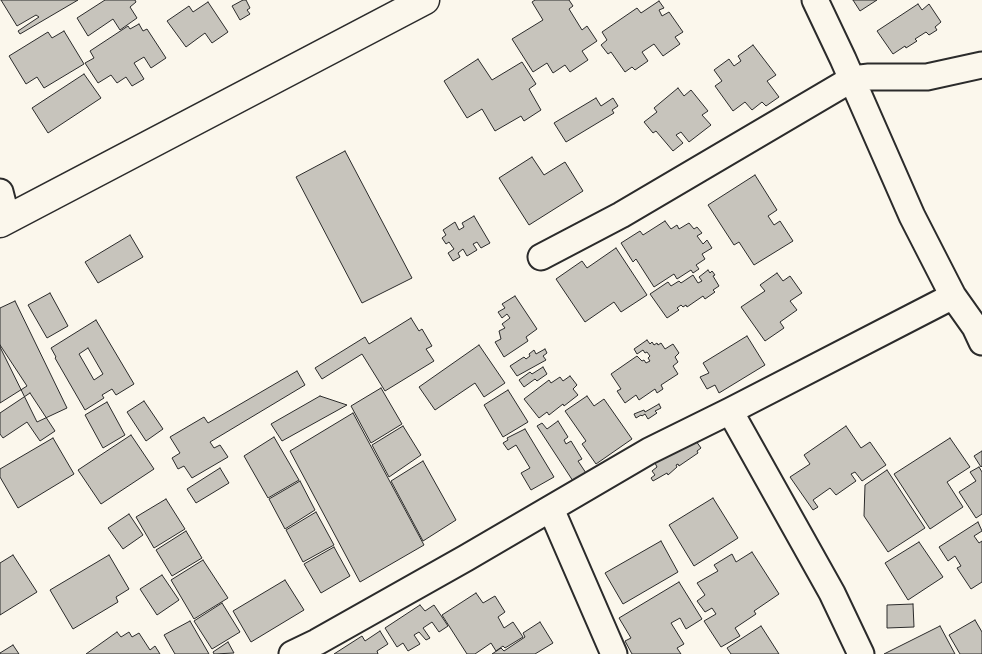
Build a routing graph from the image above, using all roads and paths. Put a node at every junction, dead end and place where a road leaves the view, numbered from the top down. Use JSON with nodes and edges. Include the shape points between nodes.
{"nodes":[{"id":1,"x":425,"y":0,"type":"edge"},
{"id":2,"x":815,"y":0,"type":"edge"},
{"id":3,"x":982,"y":65,"type":"edge"},
{"id":4,"x":852,"y":79,"type":"junction"},
{"id":5,"x":0,"y":192,"type":"edge"},
{"id":6,"x":4,"y":221,"type":"edge"},
{"id":7,"x":541,"y":257,"type":"dead end"},
{"id":8,"x":953,"y":296,"type":"junction"},
{"id":9,"x":980,"y":333,"type":"edge"},
{"id":10,"x":730,"y":412,"type":"junction"},
{"id":11,"x":551,"y":509,"type":"junction"},
{"id":12,"x":320,"y":648,"type":"edge"},
{"id":13,"x":292,"y":654,"type":"edge"},
{"id":14,"x":614,"y":654,"type":"edge"},
{"id":15,"x":861,"y":654,"type":"edge"}],
"edges":[{"from":1,"to":6,"type":"street"},
{"from":2,"to":4,"type":"street"},
{"from":3,"to":4,"type":"street","via":[[927,77],[869,76]]},
{"from":4,"to":7,"type":"street","via":[[621,215]]},
{"from":4,"to":8,"type":"street","via":[[912,216]]},
{"from":5,"to":6,"type":"street"},
{"from":8,"to":9,"type":"street"},
{"from":8,"to":10,"type":"street"},
{"from":10,"to":11,"type":"street","via":[[649,451]]},
{"from":10,"to":15,"type":"street","via":[[832,593]]},
{"from":11,"to":12,"type":"street"},
{"from":11,"to":14,"type":"street"},
{"from":12,"to":13,"type":"street"}]}
